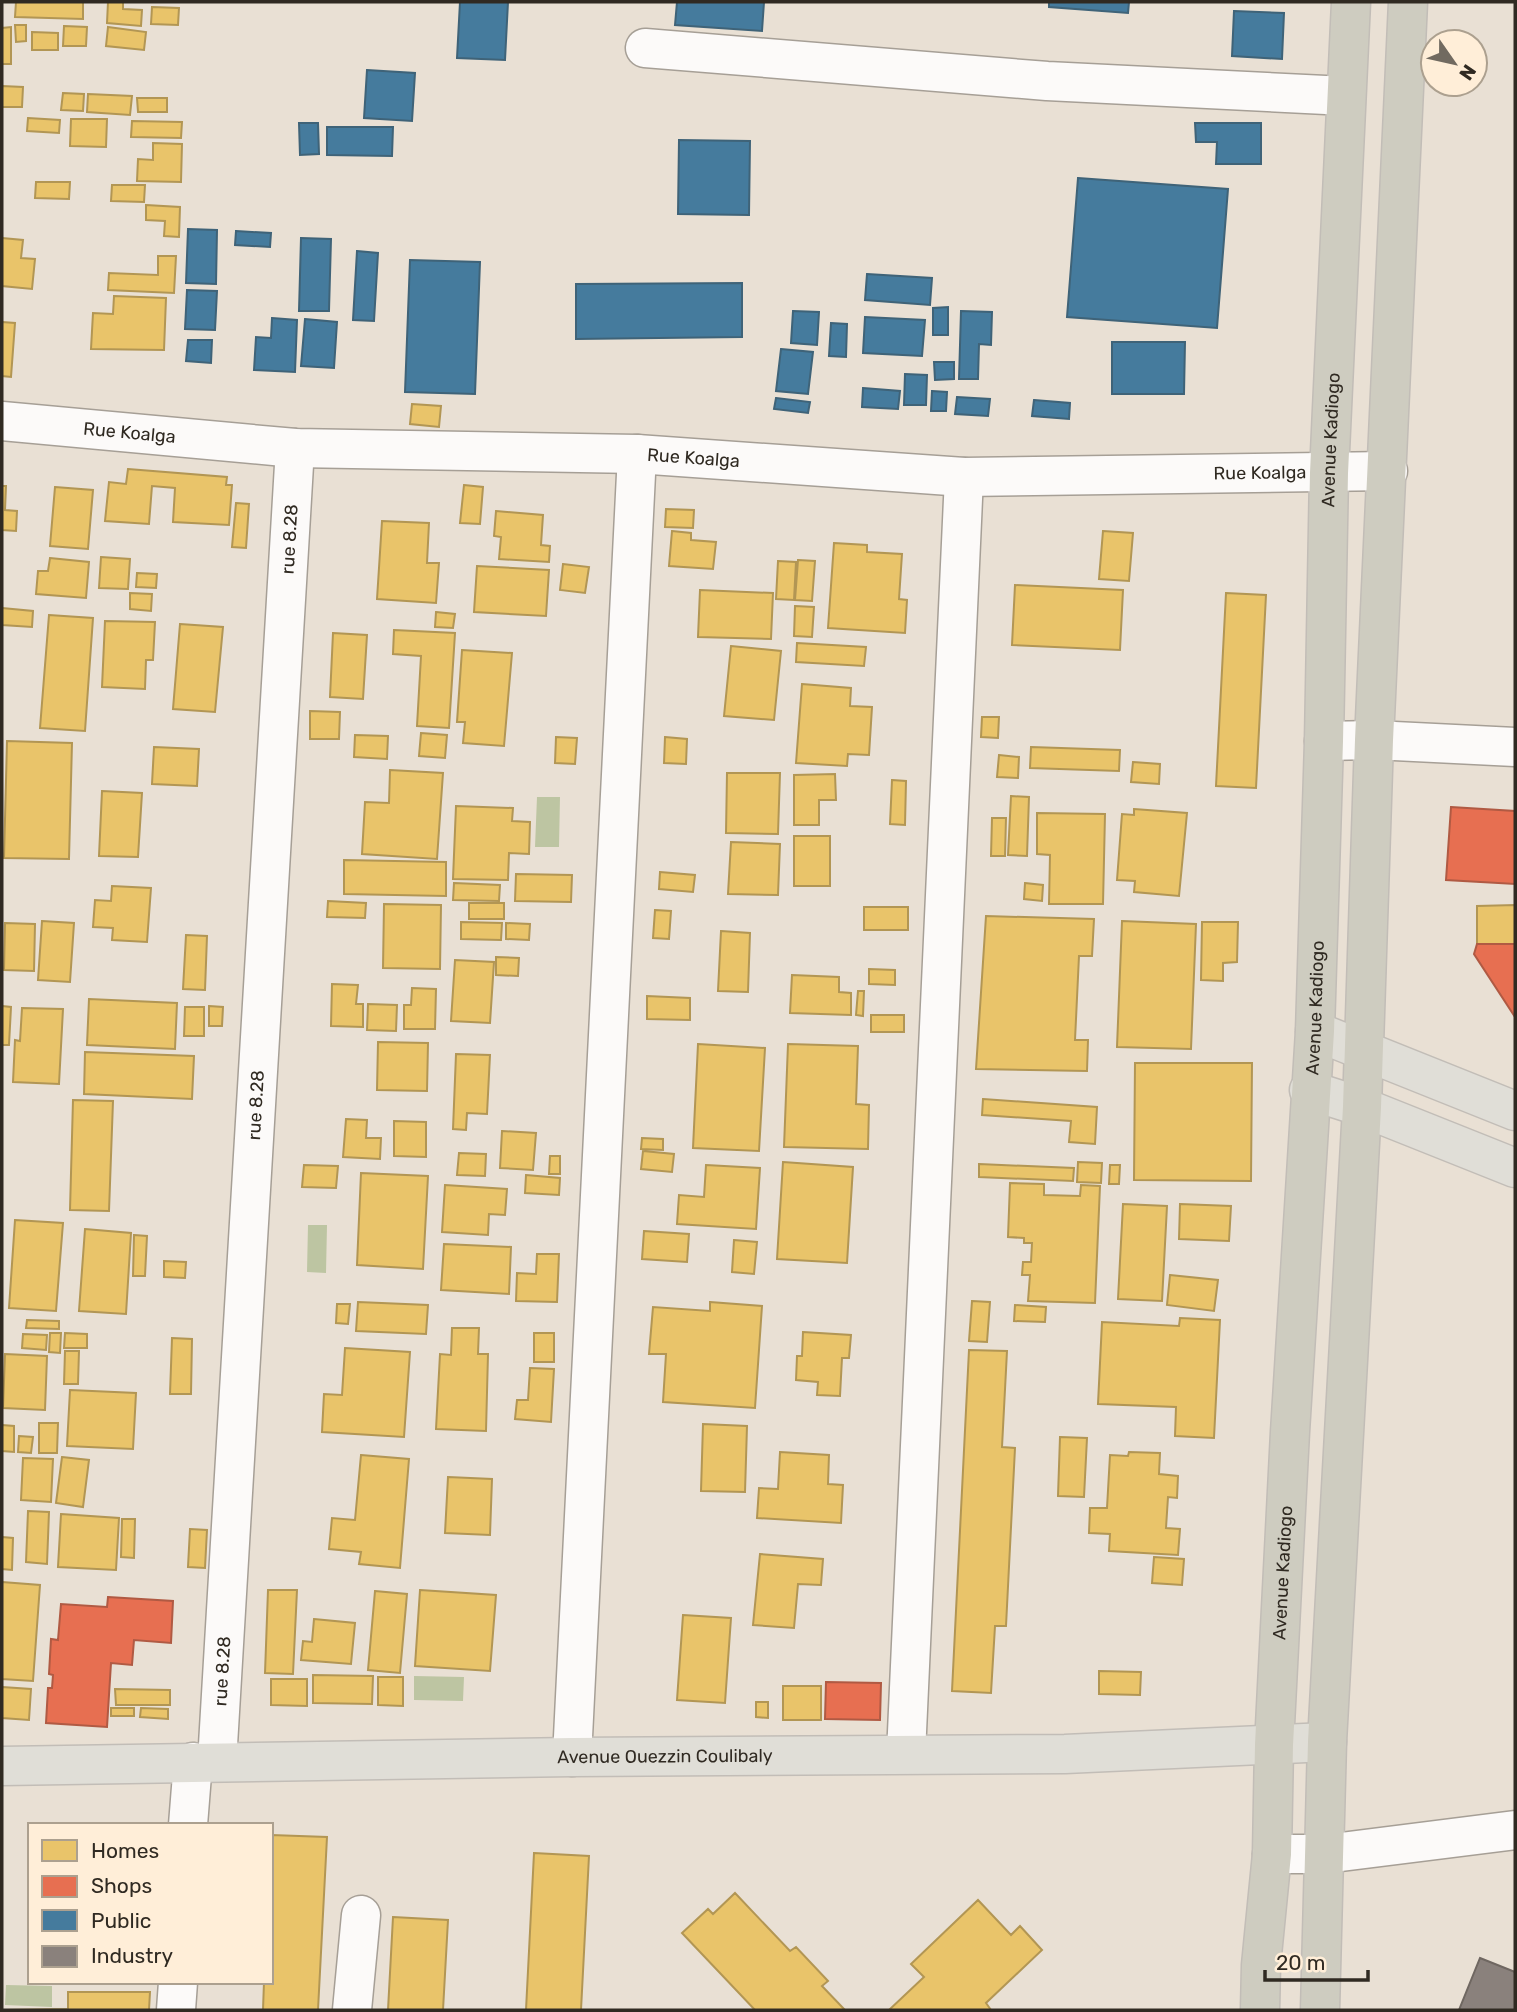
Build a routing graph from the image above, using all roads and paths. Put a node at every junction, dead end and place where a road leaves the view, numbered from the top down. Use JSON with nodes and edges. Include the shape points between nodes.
{"nodes":[{"id":1,"x":1351,"y":2,"type":"edge"},
{"id":2,"x":1408,"y":2,"type":"edge"},
{"id":3,"x":645,"y":48,"type":"dead end"},
{"id":4,"x":1346,"y":96,"type":"junction"},
{"id":5,"x":2,"y":421,"type":"edge"},
{"id":6,"x":295,"y":448,"type":"junction"},
{"id":7,"x":637,"y":454,"type":"junction"},
{"id":8,"x":1388,"y":471,"type":"junction"},
{"id":9,"x":1329,"y":473,"type":"junction"},
{"id":10,"x":964,"y":477,"type":"junction"},
{"id":11,"x":1374,"y":740,"type":"junction"},
{"id":12,"x":1324,"y":741,"type":"junction"},
{"id":13,"x":1515,"y":747,"type":"edge"},
{"id":14,"x":1315,"y":1031,"type":"junction"},
{"id":15,"x":1362,"y":1050,"type":"junction"},
{"id":16,"x":1309,"y":1090,"type":"junction"},
{"id":17,"x":1362,"y":1107,"type":"junction"},
{"id":18,"x":1515,"y":1111,"type":"edge"},
{"id":19,"x":1515,"y":1168,"type":"edge"},
{"id":20,"x":1327,"y":1742,"type":"junction"},
{"id":21,"x":1275,"y":1745,"type":"junction"},
{"id":22,"x":906,"y":1754,"type":"junction"},
{"id":23,"x":572,"y":1757,"type":"junction"},
{"id":24,"x":205,"y":1762,"type":"junction"},
{"id":25,"x":2,"y":1766,"type":"edge"},
{"id":26,"x":189,"y":1823,"type":"edge"},
{"id":27,"x":1515,"y":1830,"type":"edge"},
{"id":28,"x":1272,"y":1854,"type":"junction"},
{"id":29,"x":1325,"y":1854,"type":"junction"},
{"id":30,"x":361,"y":1915,"type":"dead end"},
{"id":31,"x":178,"y":1984,"type":"edge"},
{"id":32,"x":176,"y":2010,"type":"edge"},
{"id":33,"x":352,"y":2010,"type":"edge"},
{"id":34,"x":1260,"y":2010,"type":"edge"},
{"id":35,"x":1320,"y":2010,"type":"edge"}],
"edges":[{"from":1,"to":4,"type":"highway","name":"Avenue Kadiogo"},
{"from":2,"to":8,"type":"highway"},
{"from":3,"to":4,"type":"street","via":[[1047,80]]},
{"from":4,"to":9,"type":"highway","name":"Avenue Kadiogo"},
{"from":5,"to":6,"type":"street","name":"Rue Koalga"},
{"from":6,"to":7,"type":"street","name":"Rue Koalga"},
{"from":6,"to":24,"type":"street","name":"rue 8.28"},
{"from":7,"to":10,"type":"street","name":"Rue Koalga"},
{"from":7,"to":23,"type":"street"},
{"from":8,"to":9,"type":"street","name":"Rue Koalga"},
{"from":8,"to":11,"type":"highway"},
{"from":9,"to":10,"type":"street","name":"Rue Koalga"},
{"from":9,"to":12,"type":"highway","name":"Avenue Kadiogo"},
{"from":10,"to":22,"type":"street"},
{"from":11,"to":12,"type":"street"},
{"from":11,"to":13,"type":"street"},
{"from":11,"to":15,"type":"highway"},
{"from":12,"to":14,"type":"highway","name":"Avenue Kadiogo"},
{"from":14,"to":15,"type":"main road"},
{"from":14,"to":16,"type":"highway","name":"Avenue Kadiogo"},
{"from":15,"to":17,"type":"highway"},
{"from":15,"to":18,"type":"main road"},
{"from":16,"to":17,"type":"main road"},
{"from":16,"to":21,"type":"highway","name":"Avenue Kadiogo"},
{"from":17,"to":19,"type":"main road"},
{"from":17,"to":20,"type":"highway"},
{"from":20,"to":21,"type":"main road","name":"Avenue Ouezzin Coulibaly"},
{"from":20,"to":29,"type":"highway"},
{"from":21,"to":22,"type":"main road","name":"Avenue Ouezzin Coulibaly","via":[[1065,1754]]},
{"from":21,"to":28,"type":"highway","name":"Avenue Kadiogo"},
{"from":22,"to":23,"type":"main road","name":"Avenue Ouezzin Coulibaly"},
{"from":23,"to":24,"type":"main road","name":"Avenue Ouezzin Coulibaly"},
{"from":24,"to":25,"type":"main road","name":"Avenue Ouezzin Coulibaly"},
{"from":24,"to":26,"type":"street","name":"rue 8.28"},
{"from":27,"to":29,"type":"street"},
{"from":28,"to":29,"type":"street"},
{"from":28,"to":34,"type":"highway","name":"Avenue Kadiogo"},
{"from":29,"to":35,"type":"highway"},
{"from":30,"to":33,"type":"street"},
{"from":31,"to":32,"type":"street"}]}
